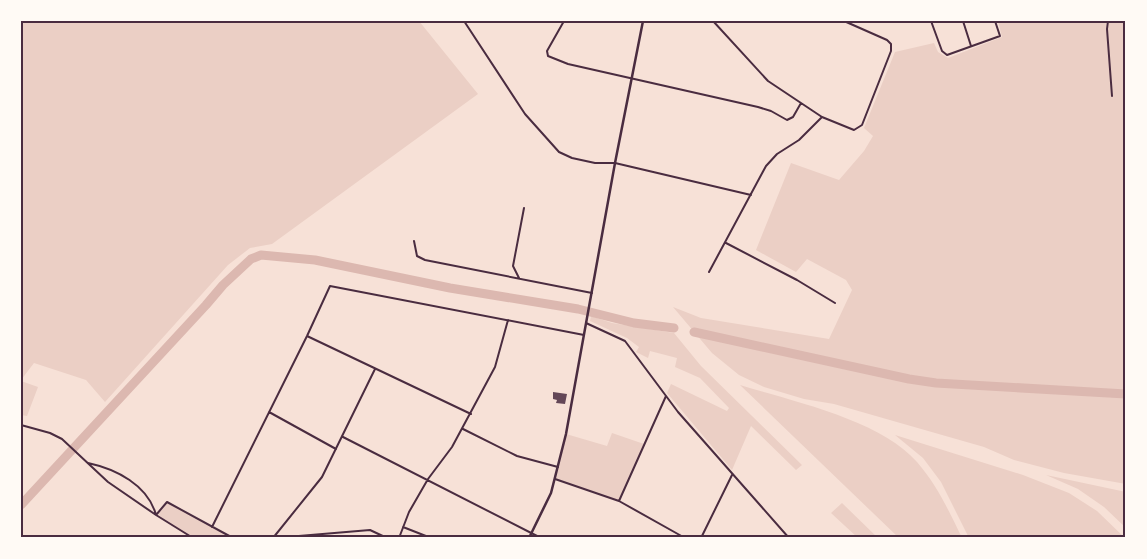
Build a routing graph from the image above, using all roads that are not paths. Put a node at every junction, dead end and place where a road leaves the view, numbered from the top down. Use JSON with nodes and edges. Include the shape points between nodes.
{"nodes":[{"id":1,"x":464,"y":21,"type":"edge"},
{"id":2,"x":564,"y":21,"type":"edge"},
{"id":3,"x":644,"y":21,"type":"edge"},
{"id":4,"x":713,"y":21,"type":"edge"},
{"id":5,"x":844,"y":21,"type":"edge"},
{"id":6,"x":931,"y":21,"type":"edge"},
{"id":7,"x":963,"y":21,"type":"edge"},
{"id":8,"x":995,"y":21,"type":"edge"},
{"id":9,"x":1108,"y":21,"type":"edge"},
{"id":10,"x":971,"y":46,"type":"junction"},
{"id":11,"x":633,"y":79,"type":"junction"},
{"id":12,"x":1112,"y":96,"type":"dead end"},
{"id":13,"x":801,"y":103,"type":"junction"},
{"id":14,"x":822,"y":117,"type":"junction"},
{"id":15,"x":615,"y":163,"type":"junction"},
{"id":16,"x":751,"y":195,"type":"junction"},
{"id":17,"x":524,"y":208,"type":"dead end"},
{"id":18,"x":414,"y":241,"type":"dead end"},
{"id":19,"x":725,"y":242,"type":"junction"},
{"id":20,"x":709,"y":272,"type":"dead end"},
{"id":21,"x":519,"y":278,"type":"junction"},
{"id":22,"x":592,"y":293,"type":"junction"},
{"id":23,"x":835,"y":303,"type":"dead end"},
{"id":24,"x":508,"y":320,"type":"junction"},
{"id":25,"x":586,"y":321,"type":"junction"},
{"id":26,"x":584,"y":335,"type":"junction"},
{"id":27,"x":307,"y":336,"type":"junction"},
{"id":28,"x":375,"y":369,"type":"junction"},
{"id":29,"x":666,"y":396,"type":"junction"},
{"id":30,"x":269,"y":412,"type":"junction"},
{"id":31,"x":471,"y":414,"type":"junction"},
{"id":32,"x":21,"y":425,"type":"edge"},
{"id":33,"x":463,"y":429,"type":"junction"},
{"id":34,"x":343,"y":437,"type":"junction"},
{"id":35,"x":336,"y":449,"type":"junction"},
{"id":36,"x":86,"y":463,"type":"junction"},
{"id":37,"x":558,"y":467,"type":"junction"},
{"id":38,"x":732,"y":475,"type":"junction"},
{"id":39,"x":555,"y":478,"type":"junction"},
{"id":40,"x":428,"y":479,"type":"junction"},
{"id":41,"x":619,"y":500,"type":"junction"},
{"id":42,"x":156,"y":515,"type":"junction"},
{"id":43,"x":212,"y":527,"type":"junction"},
{"id":44,"x":403,"y":528,"type":"junction"},
{"id":45,"x":531,"y":533,"type":"junction"},
{"id":46,"x":193,"y":538,"type":"edge"},
{"id":47,"x":233,"y":538,"type":"edge"},
{"id":48,"x":274,"y":538,"type":"edge"},
{"id":49,"x":387,"y":538,"type":"edge"},
{"id":50,"x":399,"y":538,"type":"edge"},
{"id":51,"x":431,"y":538,"type":"edge"},
{"id":52,"x":529,"y":538,"type":"edge"},
{"id":53,"x":541,"y":538,"type":"edge"},
{"id":54,"x":685,"y":538,"type":"edge"},
{"id":55,"x":702,"y":538,"type":"edge"},
{"id":56,"x":789,"y":538,"type":"edge"}],
"edges":[{"from":1,"to":15,"type":"street","via":[[525,114],[559,152],[595,163]]},
{"from":2,"to":11,"type":"street","via":[[547,51],[548,56]]},
{"from":3,"to":11,"type":"street"},
{"from":4,"to":13,"type":"street","via":[[768,81]]},
{"from":5,"to":14,"type":"street","via":[[887,40],[891,51],[862,125],[854,130]]},
{"from":6,"to":10,"type":"street","via":[[942,52],[947,55]]},
{"from":7,"to":10,"type":"street"},
{"from":8,"to":10,"type":"street","via":[[1000,36]]},
{"from":9,"to":12,"type":"street"},
{"from":11,"to":13,"type":"street","via":[[758,107],[788,120]]},
{"from":11,"to":15,"type":"street"},
{"from":13,"to":14,"type":"street"},
{"from":14,"to":16,"type":"street","via":[[766,166]]},
{"from":15,"to":16,"type":"street"},
{"from":15,"to":22,"type":"street"},
{"from":16,"to":19,"type":"street"},
{"from":17,"to":21,"type":"street","via":[[513,266]]},
{"from":18,"to":21,"type":"street","via":[[417,256],[424,260]]},
{"from":19,"to":20,"type":"street"},
{"from":19,"to":23,"type":"street"},
{"from":21,"to":22,"type":"street"},
{"from":22,"to":25,"type":"street"},
{"from":24,"to":26,"type":"street"},
{"from":24,"to":27,"type":"street","via":[[330,286]]},
{"from":24,"to":31,"type":"street","via":[[495,368]]},
{"from":25,"to":26,"type":"street"},
{"from":25,"to":29,"type":"street","via":[[625,341]]},
{"from":26,"to":37,"type":"street"},
{"from":27,"to":28,"type":"street"},
{"from":27,"to":30,"type":"street"},
{"from":28,"to":31,"type":"street"},
{"from":28,"to":34,"type":"street"},
{"from":29,"to":38,"type":"street"},
{"from":29,"to":41,"type":"street"},
{"from":30,"to":35,"type":"street"},
{"from":30,"to":43,"type":"street"},
{"from":31,"to":33,"type":"street"},
{"from":32,"to":36,"type":"street","via":[[62,439]]},
{"from":33,"to":37,"type":"street","via":[[517,456]]},
{"from":33,"to":40,"type":"street"},
{"from":34,"to":35,"type":"street"},
{"from":34,"to":40,"type":"street"},
{"from":35,"to":48,"type":"street","via":[[322,477]]},
{"from":36,"to":42,"type":"street"},
{"from":36,"to":42,"type":"street","via":[[100,466],[136,484],[147,495]]},
{"from":37,"to":39,"type":"street"},
{"from":38,"to":55,"type":"street"},
{"from":38,"to":56,"type":"street"},
{"from":39,"to":41,"type":"street"},
{"from":39,"to":45,"type":"street"},
{"from":40,"to":44,"type":"street"},
{"from":40,"to":45,"type":"street"},
{"from":41,"to":54,"type":"street"},
{"from":42,"to":43,"type":"street","via":[[167,502]]},
{"from":42,"to":46,"type":"street"},
{"from":43,"to":47,"type":"street"},
{"from":44,"to":50,"type":"street"},
{"from":44,"to":51,"type":"street"},
{"from":45,"to":52,"type":"street"},
{"from":45,"to":53,"type":"street"},
{"from":48,"to":49,"type":"street","via":[[370,530]]}]}
